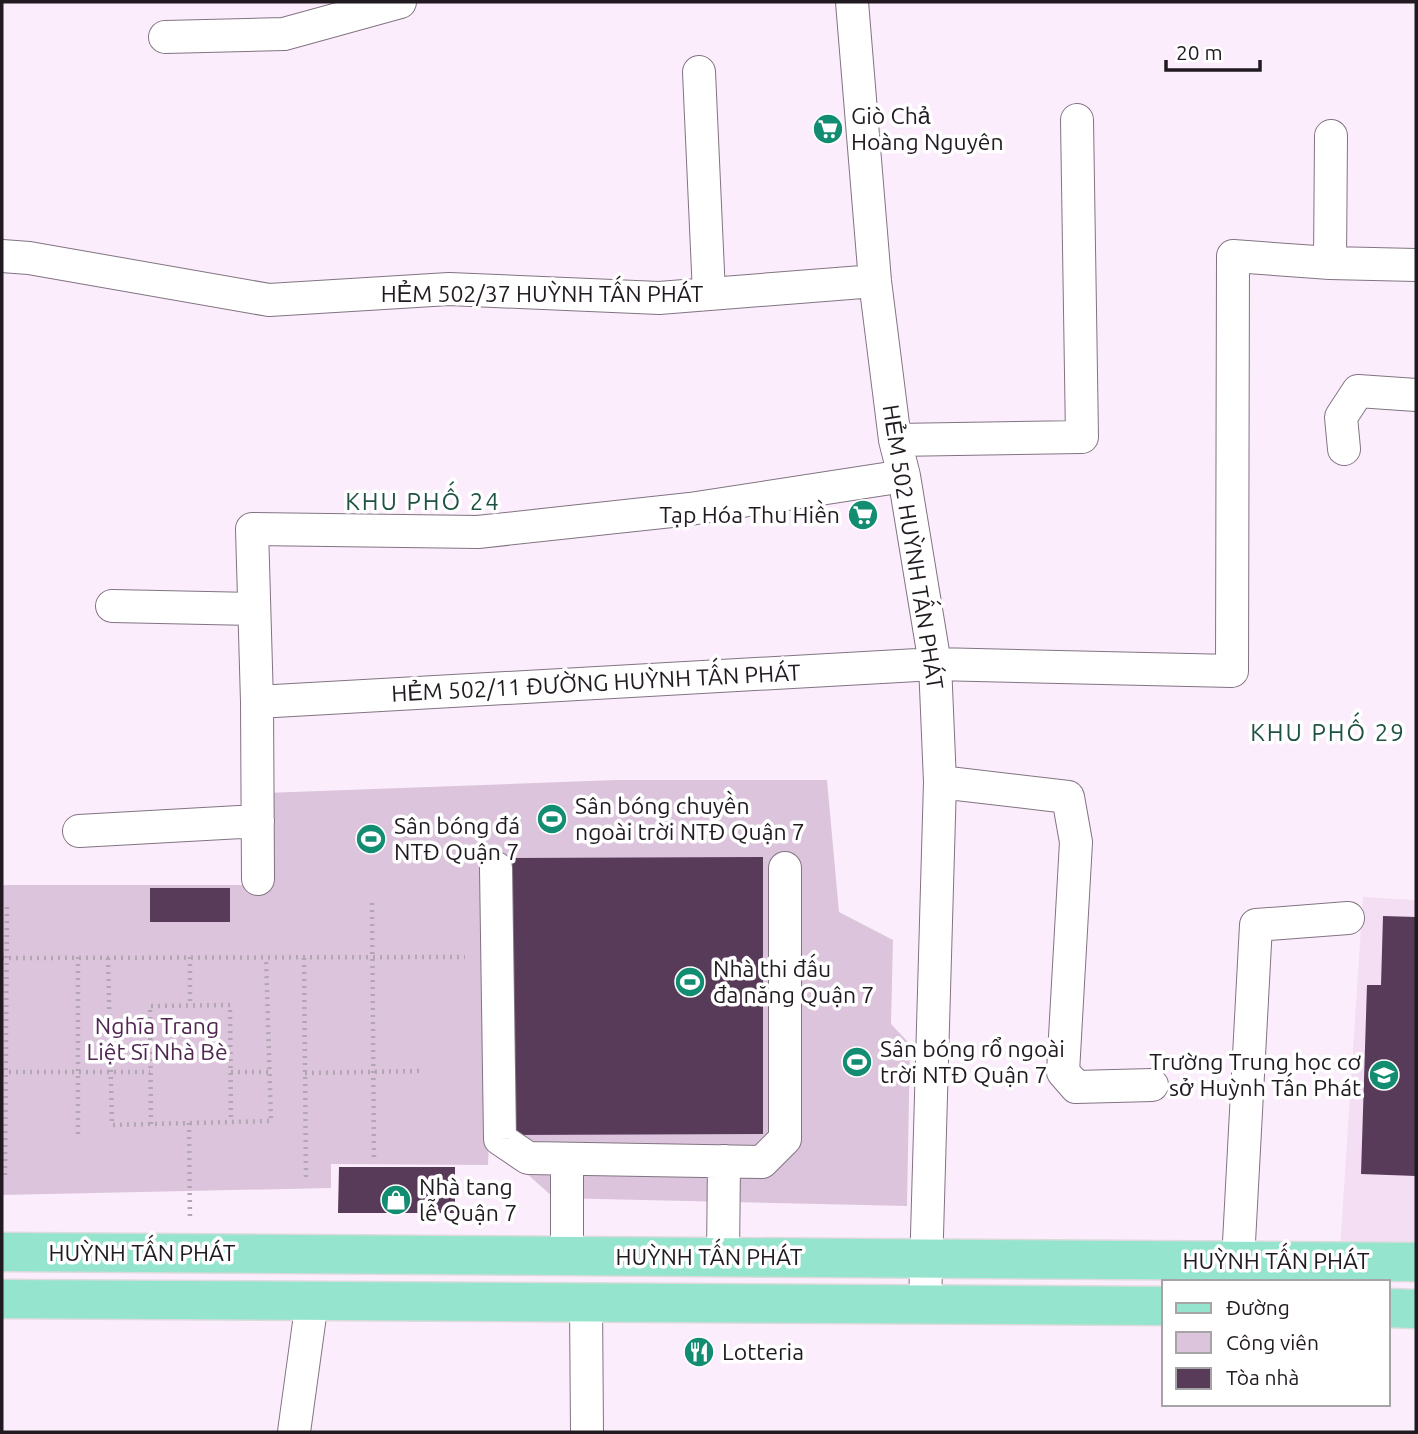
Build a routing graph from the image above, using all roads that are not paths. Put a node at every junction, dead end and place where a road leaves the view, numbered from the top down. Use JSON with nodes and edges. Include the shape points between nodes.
{"nodes":[{"id":1,"x":400,"y":2,"type":"edge"},
{"id":2,"x":852,"y":2,"type":"edge"},
{"id":3,"x":165,"y":37,"type":"dead end"},
{"id":4,"x":699,"y":72,"type":"dead end"},
{"id":5,"x":1077,"y":120,"type":"dead end"},
{"id":6,"x":1331,"y":136,"type":"dead end"},
{"id":7,"x":2,"y":256,"type":"edge"},
{"id":8,"x":1330,"y":263,"type":"junction"},
{"id":9,"x":1416,"y":265,"type":"edge"},
{"id":10,"x":875,"y":281,"type":"junction"},
{"id":11,"x":709,"y":294,"type":"junction"},
{"id":12,"x":1416,"y":395,"type":"edge"},
{"id":13,"x":895,"y":440,"type":"junction"},
{"id":14,"x":1344,"y":449,"type":"dead end"},
{"id":15,"x":904,"y":476,"type":"junction"},
{"id":16,"x":112,"y":606,"type":"dead end"},
{"id":17,"x":254,"y":609,"type":"junction"},
{"id":18,"x":934,"y":664,"type":"junction"},
{"id":19,"x":257,"y":702,"type":"junction"},
{"id":20,"x":940,"y":782,"type":"junction"},
{"id":21,"x":258,"y":821,"type":"junction"},
{"id":22,"x":79,"y":831,"type":"dead end"},
{"id":23,"x":496,"y":868,"type":"dead end"},
{"id":24,"x":785,"y":868,"type":"dead end"},
{"id":25,"x":258,"y":879,"type":"dead end"},
{"id":26,"x":1348,"y":918,"type":"dead end"},
{"id":27,"x":1152,"y":1085,"type":"dead end"},
{"id":28,"x":567,"y":1159,"type":"junction"},
{"id":29,"x":724,"y":1161,"type":"junction"},
{"id":30,"x":2,"y":1252,"type":"edge"},
{"id":31,"x":567,"y":1256,"type":"junction"},
{"id":32,"x":723,"y":1257,"type":"junction"},
{"id":33,"x":927,"y":1258,"type":"junction"},
{"id":34,"x":1238,"y":1261,"type":"junction"},
{"id":35,"x":1416,"y":1262,"type":"edge"},
{"id":36,"x":2,"y":1299,"type":"edge"},
{"id":37,"x":312,"y":1301,"type":"junction"},
{"id":38,"x":586,"y":1303,"type":"junction"},
{"id":39,"x":925,"y":1305,"type":"junction"},
{"id":40,"x":1162,"y":1306,"type":"edge"},
{"id":41,"x":1390,"y":1308,"type":"edge"},
{"id":42,"x":1416,"y":1309,"type":"edge"},
{"id":43,"x":294,"y":1432,"type":"edge"},
{"id":44,"x":587,"y":1432,"type":"edge"}],
"edges":[{"from":1,"to":3,"type":"street","via":[[284,34]]},
{"from":2,"to":10,"type":"street","name":"HẺM 502 HUỲNH TẤN PHÁT"},
{"from":4,"to":11,"type":"street"},
{"from":5,"to":13,"type":"street","via":[[1082,437]]},
{"from":6,"to":8,"type":"street"},
{"from":7,"to":11,"type":"street","name":"HẺM 502/37 HUỲNH TẤN PHÁT","via":[[269,300],[449,289],[659,298]]},
{"from":8,"to":9,"type":"street"},
{"from":8,"to":18,"type":"street","name":"HẺM 502/11 ĐƯỜNG HUỲNH TẤN PHÁT","via":[[1233,256],[1232,671]]},
{"from":10,"to":11,"type":"street","name":"HẺM 502/37 HUỲNH TẤN PHÁT"},
{"from":10,"to":13,"type":"street","name":"HẺM 502 HUỲNH TẤN PHÁT"},
{"from":12,"to":14,"type":"street","via":[[1358,391],[1341,417]]},
{"from":13,"to":15,"type":"street","name":"HẺM 502 HUỲNH TẤN PHÁT"},
{"from":15,"to":17,"type":"street","via":[[690,509],[478,532],[252,529]]},
{"from":15,"to":18,"type":"street","name":"HẺM 502 HUỲNH TẤN PHÁT"},
{"from":16,"to":17,"type":"street"},
{"from":17,"to":19,"type":"street"},
{"from":18,"to":19,"type":"street","name":"HẺM 502/11 ĐƯỜNG HUỲNH TẤN PHÁT"},
{"from":18,"to":20,"type":"street","name":"HẺM 502 HUỲNH TẤN PHÁT"},
{"from":19,"to":21,"type":"street"},
{"from":20,"to":27,"type":"street","via":[[1068,797],[1076,842],[1063,1072],[1076,1087]]},
{"from":20,"to":33,"type":"street","name":"HẺM 502 HUỲNH TẤN PHÁT"},
{"from":21,"to":22,"type":"street"},
{"from":21,"to":25,"type":"street"},
{"from":23,"to":28,"type":"street","via":[[500,1139],[528,1158]]},
{"from":24,"to":29,"type":"street","via":[[785,1139],[762,1161]]},
{"from":26,"to":34,"type":"street","via":[[1256,925]]},
{"from":28,"to":29,"type":"street"},
{"from":28,"to":31,"type":"street"},
{"from":29,"to":32,"type":"street"},
{"from":30,"to":31,"type":"main road","name":"HUỲNH TẤN PHÁT"},
{"from":31,"to":32,"type":"main road","name":"HUỲNH TẤN PHÁT"},
{"from":32,"to":33,"type":"main road","name":"HUỲNH TẤN PHÁT"},
{"from":33,"to":34,"type":"main road","name":"HUỲNH TẤN PHÁT"},
{"from":33,"to":39,"type":"street","name":"HẺM 502 HUỲNH TẤN PHÁT"},
{"from":34,"to":35,"type":"main road","name":"HUỲNH TẤN PHÁT"},
{"from":36,"to":37,"type":"main road","name":"HUỲNH TẤN PHÁT"},
{"from":37,"to":38,"type":"main road","name":"HUỲNH TẤN PHÁT"},
{"from":37,"to":43,"type":"street"},
{"from":38,"to":39,"type":"main road","name":"HUỲNH TẤN PHÁT"},
{"from":38,"to":44,"type":"street"},
{"from":39,"to":40,"type":"main road","name":"HUỲNH TẤN PHÁT"},
{"from":41,"to":42,"type":"main road"}]}
